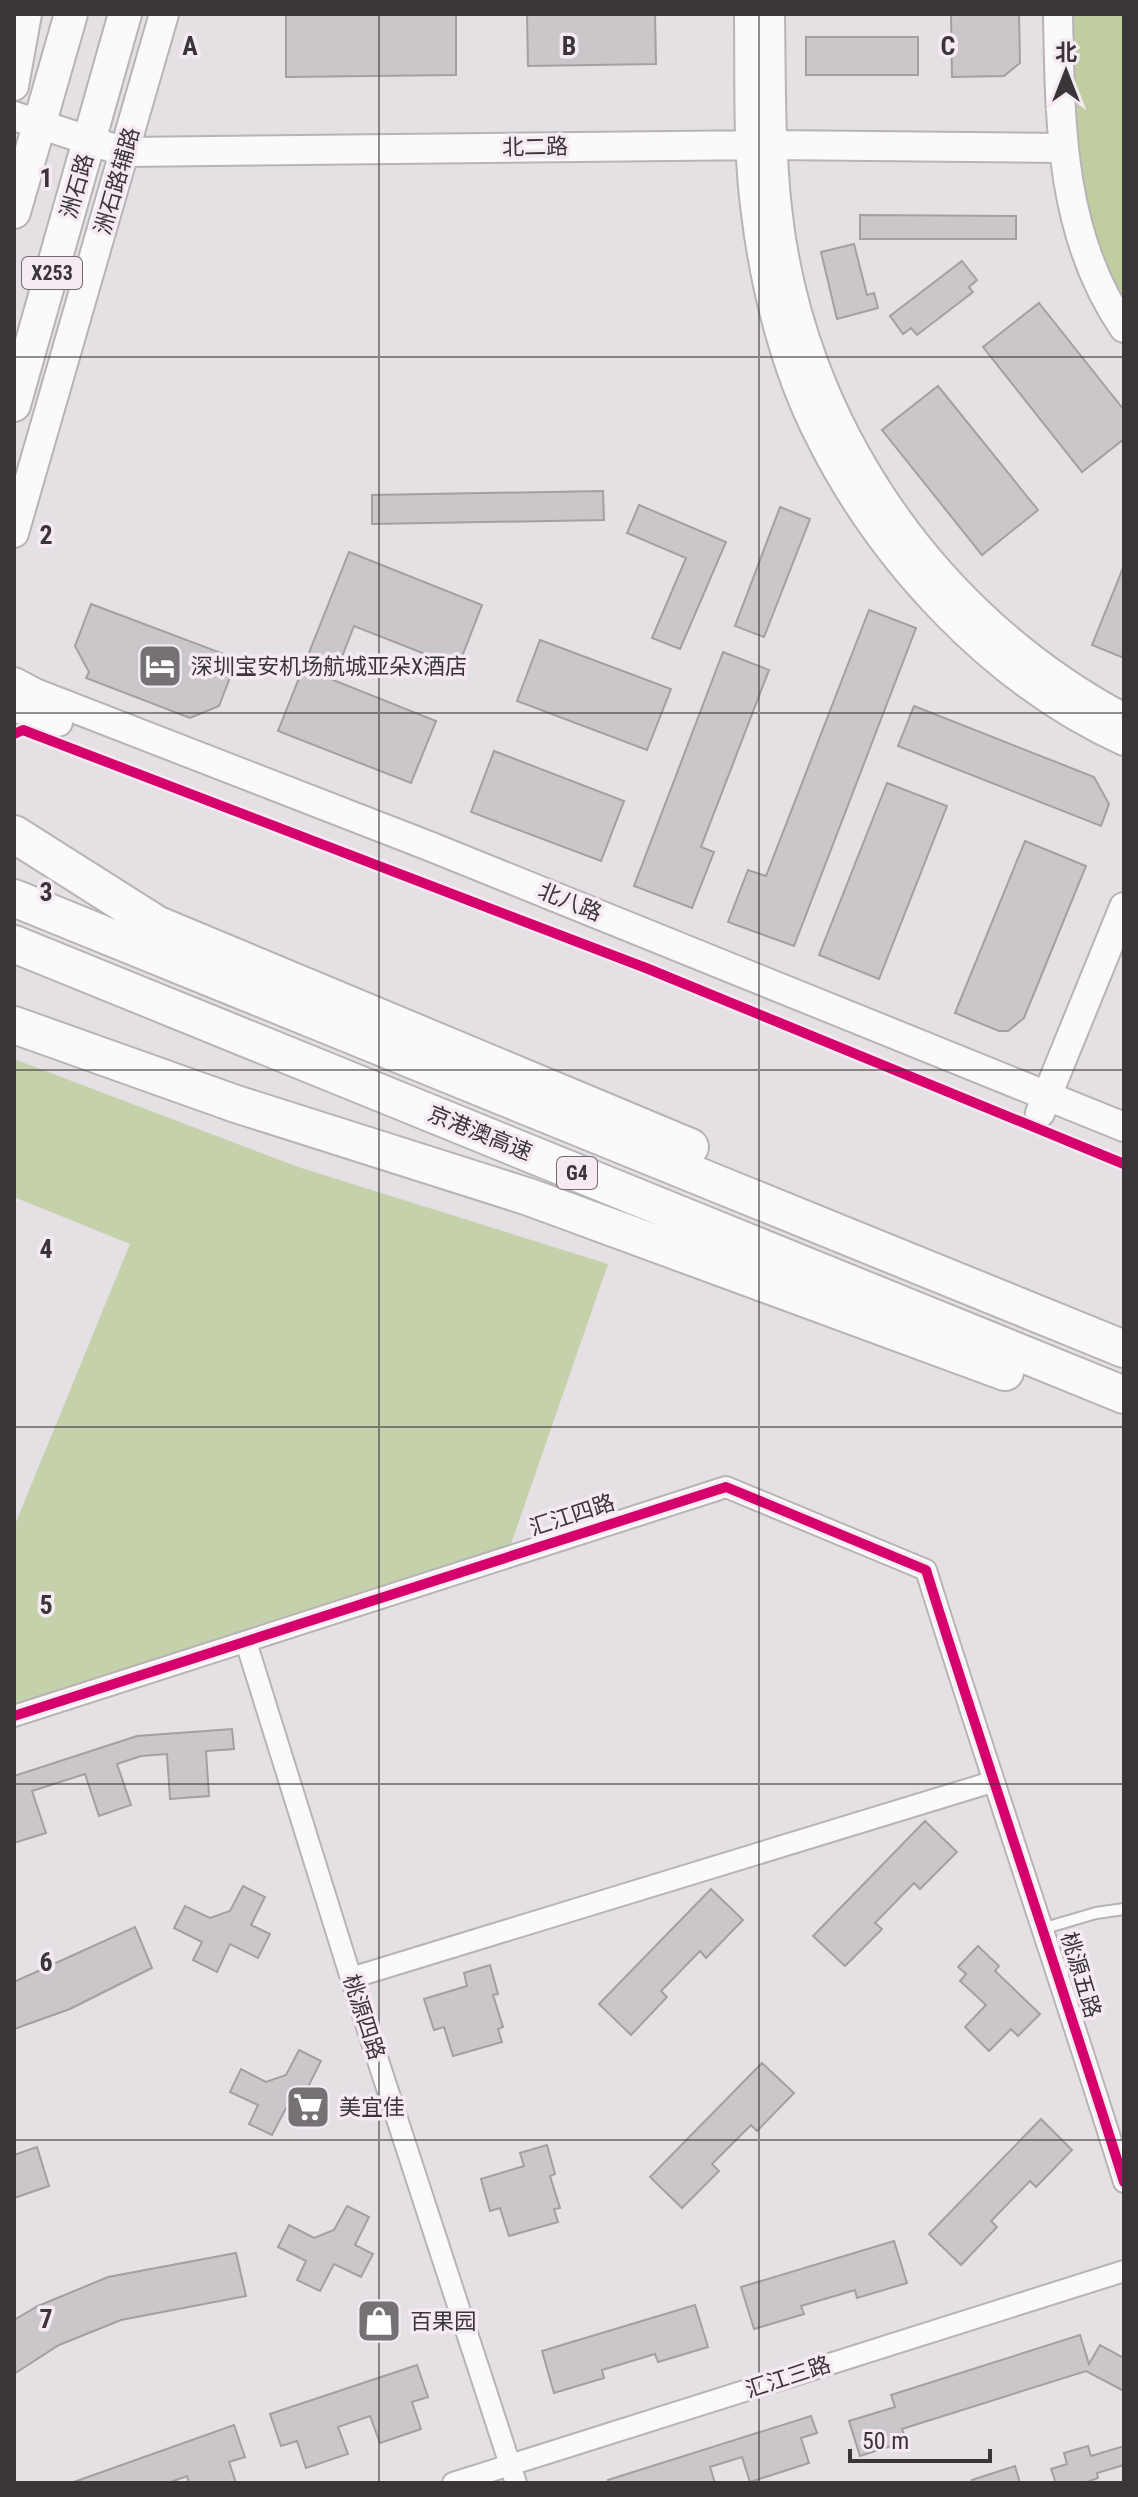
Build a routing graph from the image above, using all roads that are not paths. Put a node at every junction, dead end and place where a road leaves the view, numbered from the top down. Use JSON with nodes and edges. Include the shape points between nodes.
{"nodes":[{"id":1,"x":71,"y":14,"type":"edge"},
{"id":2,"x":125,"y":14,"type":"edge"},
{"id":3,"x":164,"y":14,"type":"edge"},
{"id":4,"x":749,"y":14,"type":"edge"},
{"id":5,"x":770,"y":14,"type":"edge"},
{"id":6,"x":1058,"y":14,"type":"edge"},
{"id":7,"x":26,"y":16,"type":"edge"},
{"id":8,"x":14,"y":86,"type":"edge"},
{"id":9,"x":27,"y":120,"type":"edge"},
{"id":10,"x":89,"y":141,"type":"junction"},
{"id":11,"x":762,"y":145,"type":"junction"},
{"id":12,"x":1062,"y":148,"type":"junction"},
{"id":13,"x":125,"y":152,"type":"junction"},
{"id":14,"x":14,"y":212,"type":"edge"},
{"id":15,"x":1124,"y":328,"type":"edge"},
{"id":16,"x":14,"y":405,"type":"edge"},
{"id":17,"x":14,"y":533,"type":"edge"},
{"id":18,"x":14,"y":682,"type":"edge"},
{"id":19,"x":14,"y":707,"type":"edge"},
{"id":20,"x":1124,"y":718,"type":"edge"},
{"id":21,"x":1124,"y":741,"type":"edge"},
{"id":22,"x":14,"y":834,"type":"edge"},
{"id":23,"x":14,"y":898,"type":"edge"},
{"id":24,"x":1124,"y":907,"type":"edge"},
{"id":25,"x":22,"y":947,"type":"edge"},
{"id":26,"x":14,"y":1025,"type":"edge"},
{"id":27,"x":1044,"y":1105,"type":"junction"},
{"id":28,"x":1124,"y":1127,"type":"edge"},
{"id":29,"x":1124,"y":1148,"type":"edge"},
{"id":30,"x":884,"y":1253,"type":"junction"},
{"id":31,"x":1124,"y":1349,"type":"edge"},
{"id":32,"x":1124,"y":1395,"type":"edge"},
{"id":33,"x":1124,"y":1416,"type":"edge"},
{"id":34,"x":246,"y":1642,"type":"junction"},
{"id":35,"x":14,"y":1716,"type":"edge"},
{"id":36,"x":992,"y":1782,"type":"junction"},
{"id":37,"x":1124,"y":1909,"type":"edge"},
{"id":38,"x":1045,"y":1928,"type":"junction"},
{"id":39,"x":351,"y":1978,"type":"junction"},
{"id":40,"x":1124,"y":2182,"type":"edge"},
{"id":41,"x":1124,"y":2271,"type":"edge"},
{"id":42,"x":513,"y":2474,"type":"edge"},
{"id":43,"x":453,"y":2483,"type":"edge"}],
"edges":[{"from":1,"to":9,"type":"main road"},
{"from":2,"to":10,"type":"main road","name":"洲石路","number":"X253"},
{"from":3,"to":13,"type":"street","name":"洲石路辅路"},
{"from":4,"to":11,"type":"street"},
{"from":5,"to":11,"type":"street"},
{"from":6,"to":12,"type":"street"},
{"from":7,"to":8,"type":"street"},
{"from":9,"to":10,"type":"street","name":"北二路"},
{"from":9,"to":14,"type":"main road"},
{"from":10,"to":13,"type":"street","name":"北二路"},
{"from":10,"to":16,"type":"main road","name":"洲石路","number":"X253"},
{"from":11,"to":12,"type":"street","name":"北二路"},
{"from":11,"to":13,"type":"street","name":"北二路"},
{"from":11,"to":20,"type":"street","via":[[810,357],[837,424],[874,487],[944,578],[987,622],[1029,657]]},
{"from":11,"to":21,"type":"street","via":[[756,213],[769,285],[790,363],[818,433],[856,498],[909,570],[973,637],[1029,683]]},
{"from":12,"to":15,"type":"street","via":[[1075,219],[1092,271]]},
{"from":13,"to":17,"type":"street","name":"洲石路辅路"},
{"from":18,"to":27,"type":"street","name":"北八路"},
{"from":19,"to":27,"type":"street","name":"北八路"},
{"from":22,"to":30,"type":"highway","via":[[156,924],[745,1170]]},
{"from":23,"to":30,"type":"highway","name":"京港澳高速","number":"G4"},
{"from":24,"to":27,"type":"street"},
{"from":25,"to":32,"type":"highway","name":"京港澳高速","number":"G4"},
{"from":26,"to":33,"type":"highway","via":[[529,1197]]},
{"from":27,"to":28,"type":"street","name":"北八路"},
{"from":27,"to":29,"type":"street","name":"北八路"},
{"from":30,"to":31,"type":"highway","name":"京港澳高速","number":"G4"},
{"from":34,"to":35,"type":"street","name":"汇江四路"},
{"from":34,"to":36,"type":"street","name":"汇江四路","via":[[726,1487],[926,1570]]},
{"from":34,"to":39,"type":"street","name":"桃源四路"},
{"from":36,"to":38,"type":"street","name":"桃源五路"},
{"from":36,"to":39,"type":"street"},
{"from":37,"to":38,"type":"lane"},
{"from":38,"to":40,"type":"street","name":"桃源五路"},
{"from":39,"to":42,"type":"street","name":"桃源四路"},
{"from":41,"to":42,"type":"street","name":"汇江三路"},
{"from":42,"to":43,"type":"street","name":"汇江三路"}]}
